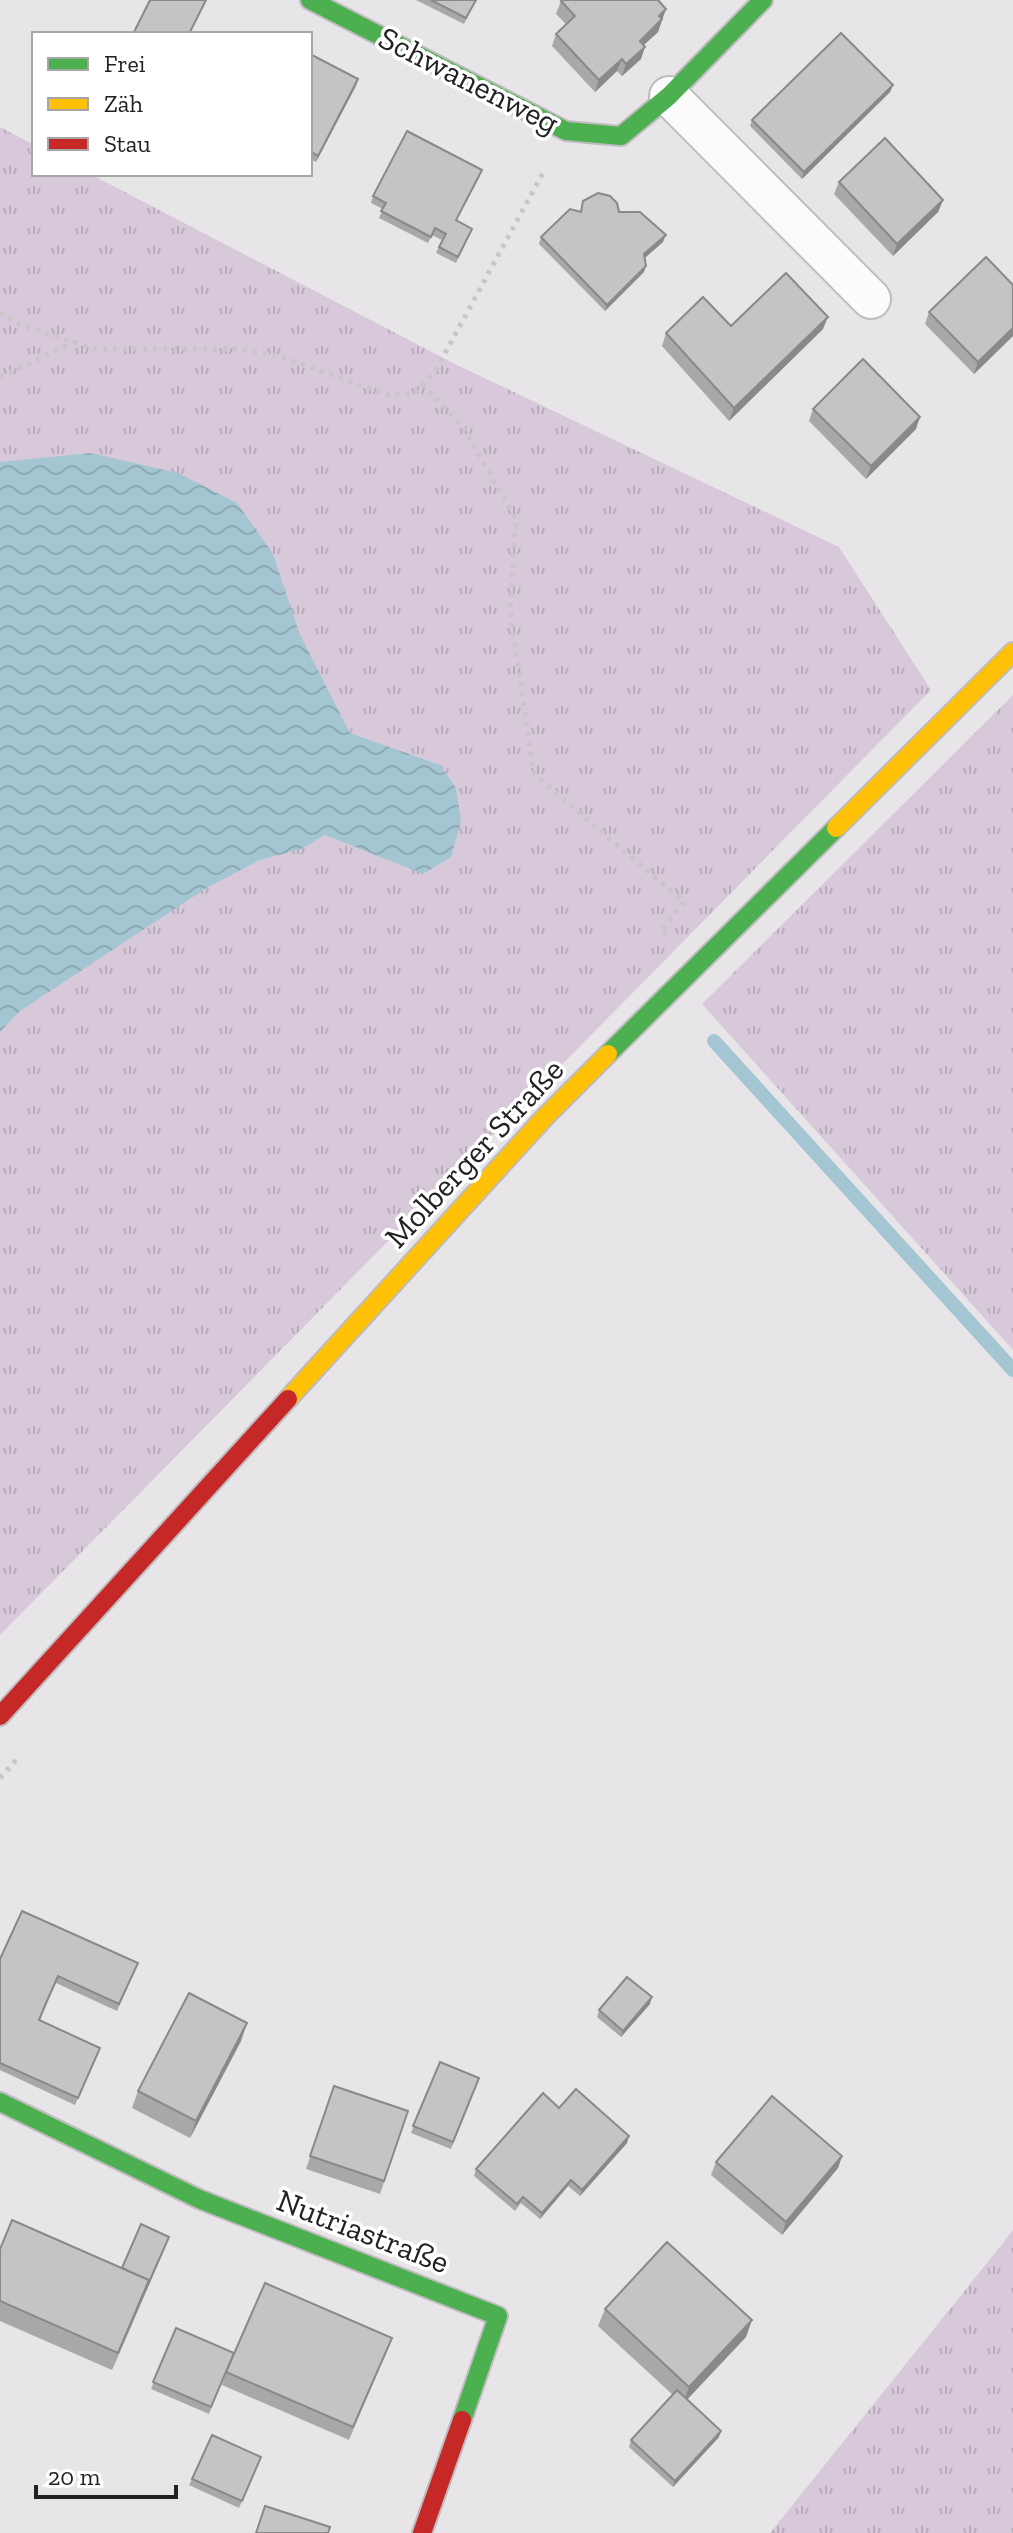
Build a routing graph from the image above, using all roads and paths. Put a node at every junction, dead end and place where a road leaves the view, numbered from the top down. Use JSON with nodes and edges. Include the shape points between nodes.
{"nodes":[{"id":1,"x":310,"y":0,"type":"edge"},
{"id":2,"x":763,"y":0,"type":"edge"},
{"id":3,"x":669,"y":96,"type":"junction"},
{"id":4,"x":566,"y":131,"type":"junction"},
{"id":5,"x":871,"y":299,"type":"dead end"},
{"id":6,"x":0,"y":313,"type":"edge"},
{"id":7,"x":75,"y":342,"type":"junction"},
{"id":8,"x":0,"y":377,"type":"edge"},
{"id":9,"x":422,"y":384,"type":"junction"},
{"id":10,"x":1013,"y":652,"type":"edge"},
{"id":11,"x":695,"y":968,"type":"junction"},
{"id":12,"x":0,"y":1716,"type":"edge"},
{"id":13,"x":0,"y":2102,"type":"edge"},
{"id":14,"x":422,"y":2533,"type":"edge"}],
"edges":[{"from":1,"to":4,"type":"main road","name":"Schwanenweg"},
{"from":2,"to":3,"type":"main road","name":"Schwanenweg"},
{"from":3,"to":4,"type":"main road","name":"Schwanenweg","via":[[621,136]]},
{"from":3,"to":5,"type":"street"},
{"from":4,"to":9,"type":"path","via":[[437,368]]},
{"from":6,"to":7,"type":"path"},
{"from":7,"to":8,"type":"path"},
{"from":7,"to":9,"type":"path","via":[[97,349],[240,349],[279,356],[388,395],[414,394]]},
{"from":9,"to":11,"type":"path","via":[[463,427],[516,519],[510,610],[534,774],[684,902],[661,931]]},
{"from":10,"to":11,"type":"main road","name":"Molberger Straße"},
{"from":11,"to":12,"type":"main road","name":"Molberger Straße","via":[[544,1118]]},
{"from":13,"to":14,"type":"main road","name":"Nutriastraße","via":[[199,2199],[498,2316]]}]}
